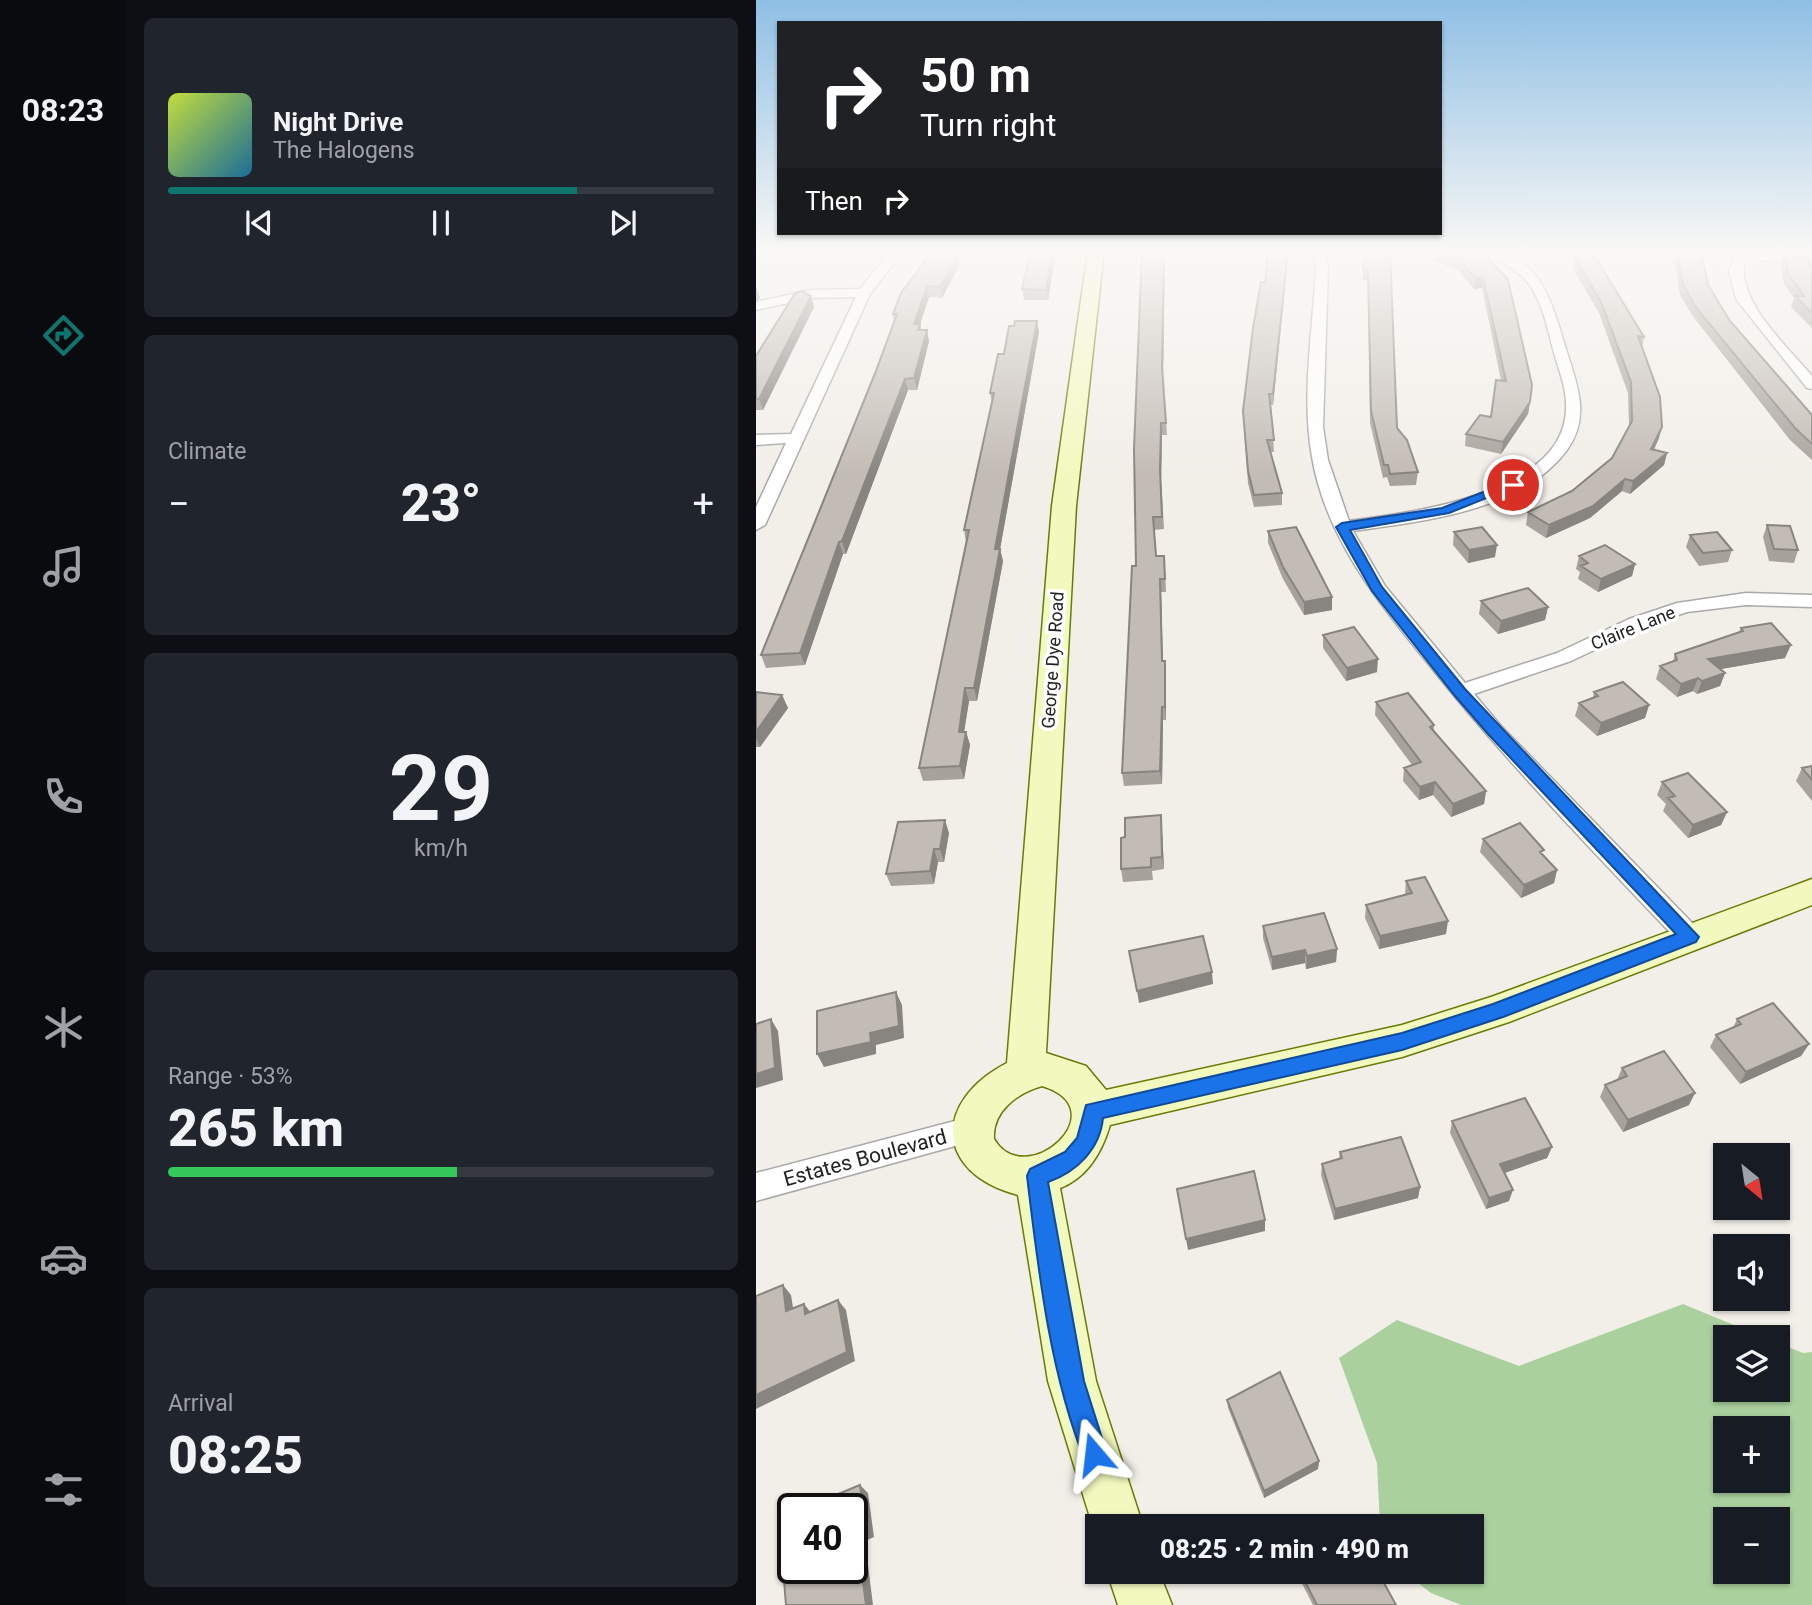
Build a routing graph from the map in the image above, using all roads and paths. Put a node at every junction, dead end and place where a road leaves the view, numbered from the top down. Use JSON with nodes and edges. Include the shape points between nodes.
{"nodes":[{"id":1,"x":849,"y":325,"type":"edge"},
{"id":2,"x":1087,"y":325,"type":"edge"},
{"id":3,"x":1319,"y":325,"type":"edge"},
{"id":4,"x":1553,"y":325,"type":"edge"},
{"id":5,"x":1763,"y":325,"type":"edge"},
{"id":6,"x":1812,"y":385,"type":"edge"},
{"id":7,"x":797,"y":438,"type":"junction"},
{"id":8,"x":756,"y":440,"type":"edge"},
{"id":9,"x":756,"y":524,"type":"edge"},
{"id":10,"x":1342,"y":527,"type":"junction"},
{"id":11,"x":1812,"y":601,"type":"edge"},
{"id":12,"x":1460,"y":692,"type":"junction"},
{"id":13,"x":1812,"y":892,"type":"edge"},
{"id":14,"x":1690,"y":937,"type":"junction"},
{"id":15,"x":1026,"y":1071,"type":"junction"},
{"id":16,"x":1094,"y":1111,"type":"junction"},
{"id":17,"x":974,"y":1129,"type":"junction"},
{"id":18,"x":1037,"y":1176,"type":"junction"},
{"id":19,"x":756,"y":1187,"type":"edge"},
{"id":20,"x":1113,"y":1514,"type":"edge"},
{"id":21,"x":1137,"y":1584,"type":"edge"},
{"id":22,"x":1145,"y":1605,"type":"edge"}],
"edges":[{"from":1,"to":7,"type":"street"},
{"from":2,"to":15,"type":"street","name":"George Dye Road","via":[[1064,506]]},
{"from":3,"to":10,"type":"street","via":[[1315,427],[1320,460]]},
{"from":4,"to":10,"type":"street","via":[[1574,404],[1567,436],[1542,466],[1501,491],[1445,511]]},
{"from":5,"to":6,"type":"street"},
{"from":7,"to":8,"type":"street"},
{"from":7,"to":9,"type":"street"},
{"from":10,"to":12,"type":"street","via":[[1377,588]]},
{"from":11,"to":12,"type":"street","name":"Claire Lane","via":[[1746,598],[1684,607],[1646,619],[1564,657]]},
{"from":12,"to":14,"type":"street"},
{"from":13,"to":14,"type":"street"},
{"from":14,"to":16,"type":"street","via":[[1496,1012],[1402,1041]]},
{"from":15,"to":16,"type":"street","via":[[1042,1069],[1071,1076],[1090,1097]]},
{"from":15,"to":17,"type":"street","via":[[1003,1082],[985,1099]]},
{"from":16,"to":18,"type":"street","via":[[1092,1128],[1072,1159]]},
{"from":17,"to":18,"type":"street","via":[[981,1156],[991,1167],[1020,1177]]},
{"from":17,"to":19,"type":"street","name":"Estates Boulevard"},
{"from":18,"to":20,"type":"street","via":[[1072,1381]]},
{"from":21,"to":22,"type":"street"}]}
